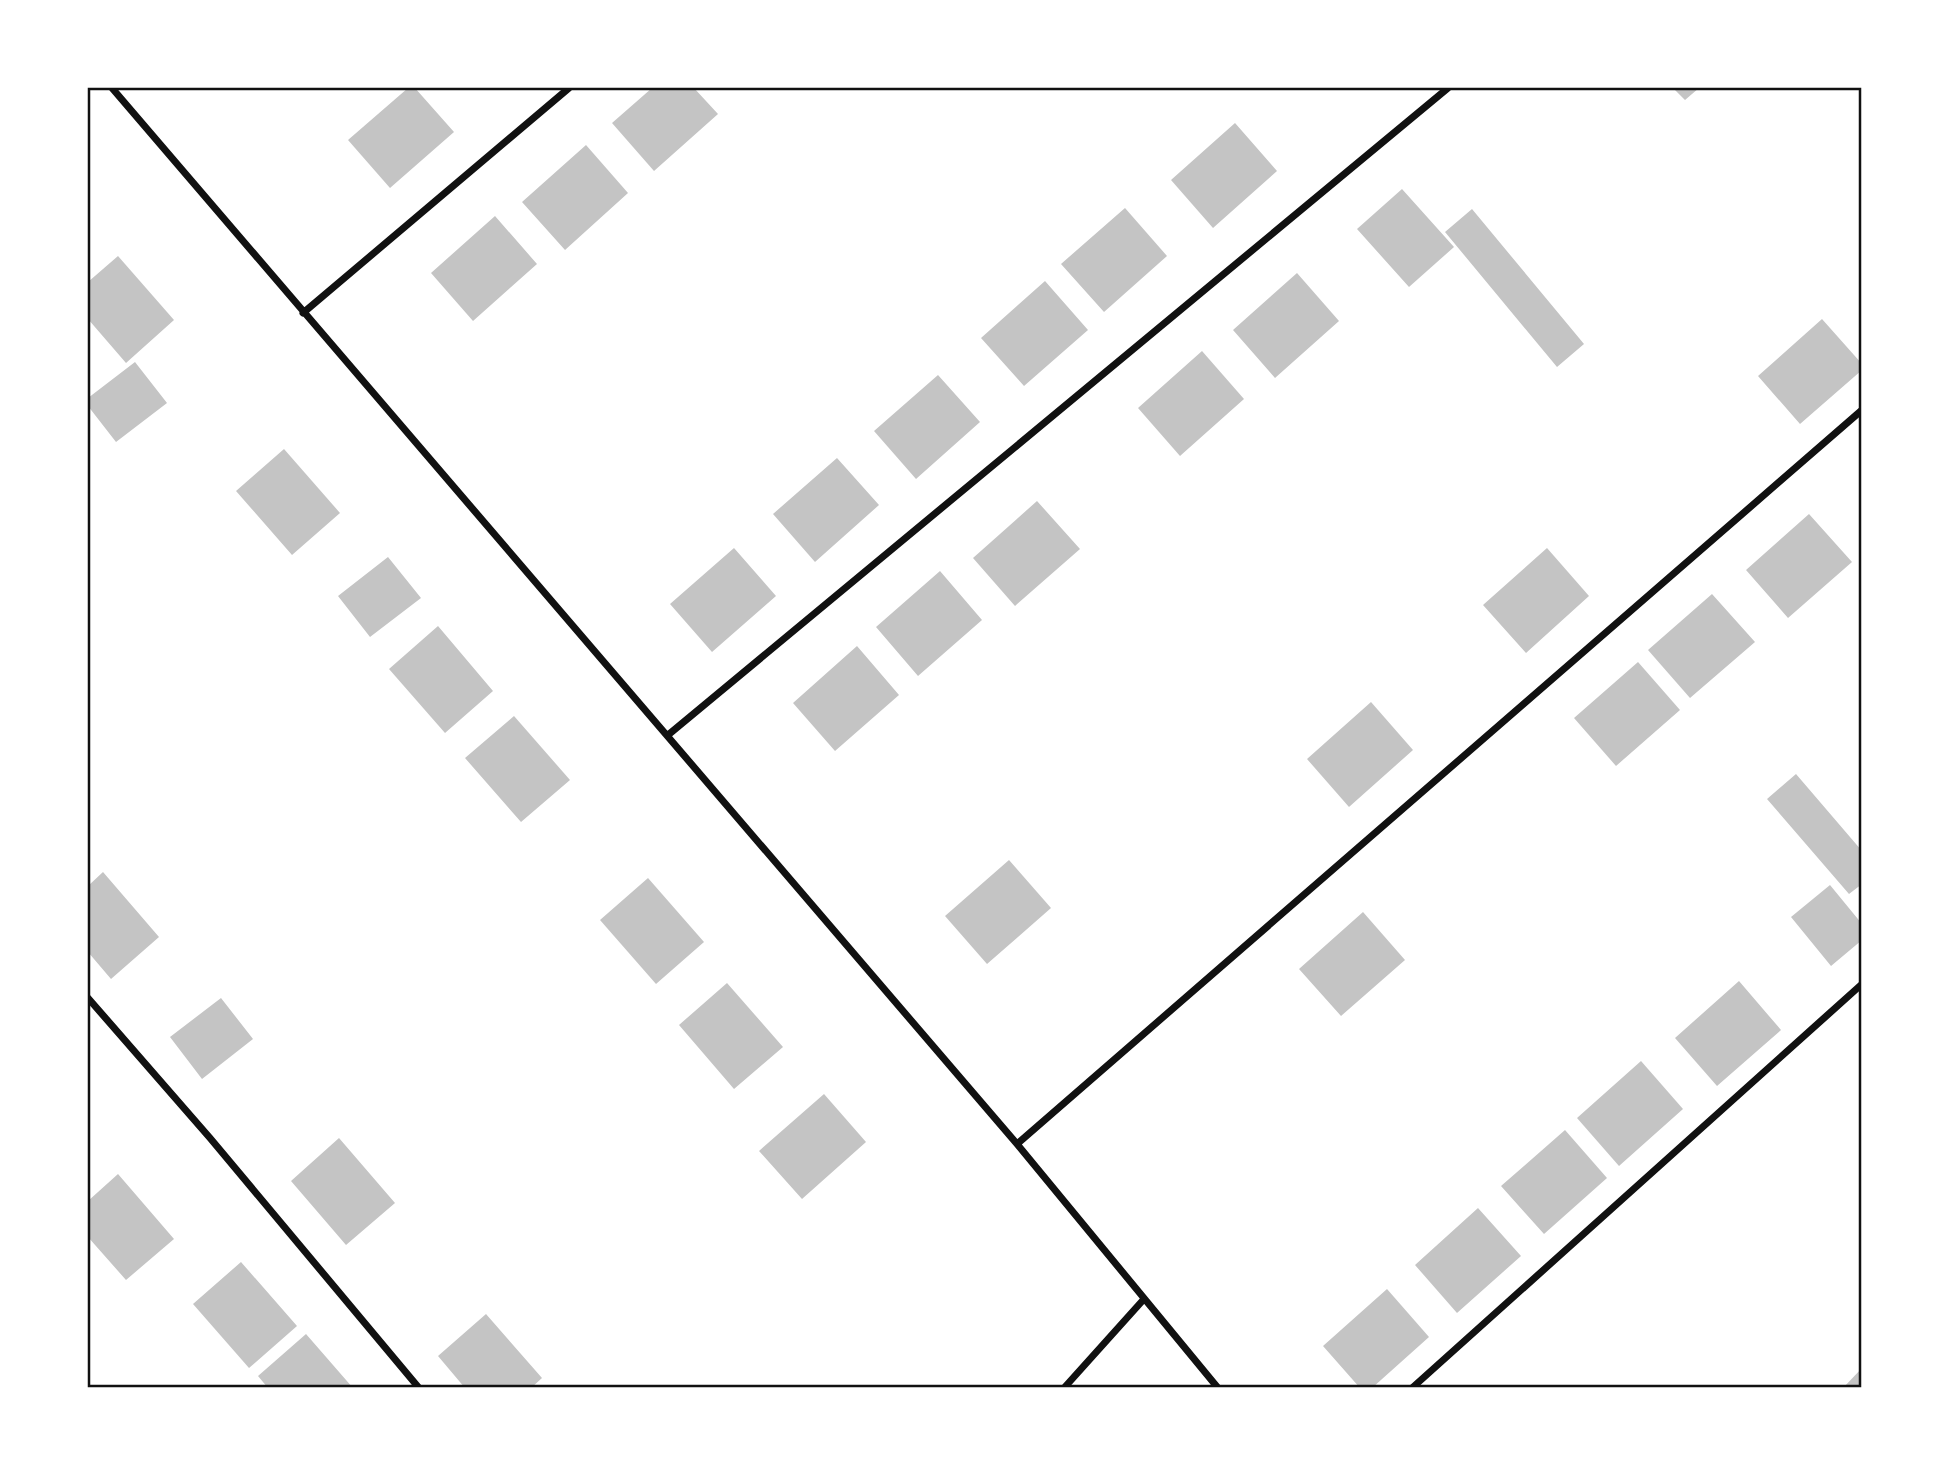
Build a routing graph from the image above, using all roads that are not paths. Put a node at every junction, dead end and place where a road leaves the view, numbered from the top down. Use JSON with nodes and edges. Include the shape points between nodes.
{"nodes":[{"id":1,"x":112,"y":88,"type":"edge"},
{"id":2,"x":569,"y":88,"type":"edge"},
{"id":3,"x":1448,"y":88,"type":"edge"},
{"id":4,"x":303,"y":313,"type":"junction"},
{"id":5,"x":1861,"y":410,"type":"edge"},
{"id":6,"x":668,"y":735,"type":"junction"},
{"id":7,"x":1861,"y":984,"type":"edge"},
{"id":8,"x":88,"y":998,"type":"edge"},
{"id":9,"x":1017,"y":1143,"type":"junction"},
{"id":10,"x":1144,"y":1299,"type":"junction"},
{"id":11,"x":419,"y":1388,"type":"edge"},
{"id":12,"x":1064,"y":1388,"type":"edge"},
{"id":13,"x":1218,"y":1388,"type":"edge"},
{"id":14,"x":1412,"y":1388,"type":"edge"}],
"edges":[{"from":1,"to":4,"type":"street"},
{"from":2,"to":4,"type":"street"},
{"from":3,"to":6,"type":"street"},
{"from":4,"to":6,"type":"street"},
{"from":5,"to":9,"type":"street"},
{"from":6,"to":9,"type":"street"},
{"from":7,"to":14,"type":"street"},
{"from":8,"to":11,"type":"street"},
{"from":9,"to":10,"type":"street"},
{"from":10,"to":12,"type":"street"},
{"from":10,"to":13,"type":"street"}]}
